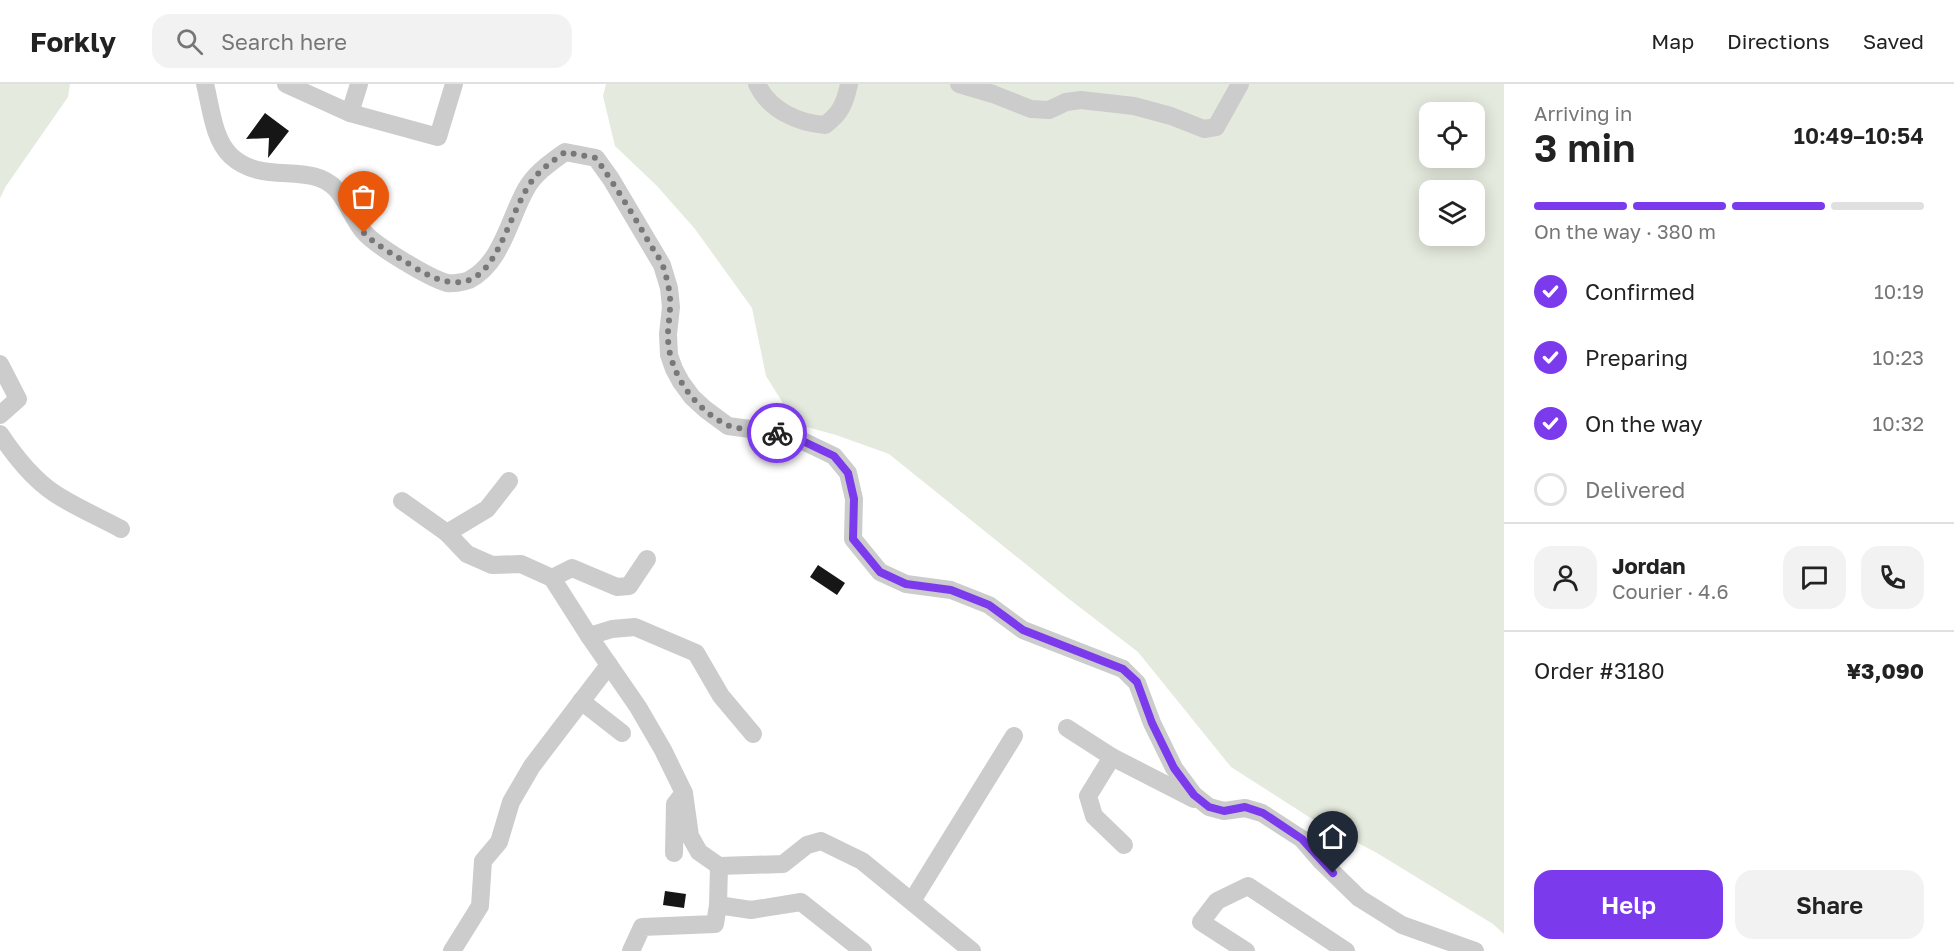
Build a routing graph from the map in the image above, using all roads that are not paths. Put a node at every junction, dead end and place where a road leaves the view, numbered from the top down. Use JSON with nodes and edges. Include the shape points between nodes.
{"nodes":[{"id":1,"x":206,"y":84,"type":"edge"},
{"id":2,"x":286,"y":84,"type":"edge"},
{"id":3,"x":359,"y":84,"type":"edge"},
{"id":4,"x":454,"y":84,"type":"edge"},
{"id":5,"x":756,"y":84,"type":"edge"},
{"id":6,"x":849,"y":84,"type":"edge"},
{"id":7,"x":959,"y":84,"type":"edge"},
{"id":8,"x":1240,"y":84,"type":"edge"},
{"id":9,"x":350,"y":113,"type":"junction"},
{"id":10,"x":0,"y":364,"type":"edge"},
{"id":11,"x":0,"y":415,"type":"edge"},
{"id":12,"x":0,"y":434,"type":"edge"},
{"id":13,"x":509,"y":481,"type":"dead end"},
{"id":14,"x":402,"y":501,"type":"dead end"},
{"id":15,"x":121,"y":529,"type":"dead end"},
{"id":16,"x":447,"y":533,"type":"junction"},
{"id":17,"x":646,"y":559,"type":"dead end"},
{"id":18,"x":552,"y":578,"type":"junction"},
{"id":19,"x":589,"y":636,"type":"junction"},
{"id":20,"x":609,"y":665,"type":"junction"},
{"id":21,"x":581,"y":701,"type":"junction"},
{"id":22,"x":1067,"y":728,"type":"dead end"},
{"id":23,"x":622,"y":733,"type":"dead end"},
{"id":24,"x":753,"y":734,"type":"dead end"},
{"id":25,"x":1014,"y":736,"type":"dead end"},
{"id":26,"x":1112,"y":757,"type":"junction"},
{"id":27,"x":684,"y":793,"type":"junction"},
{"id":28,"x":1209,"y":807,"type":"junction"},
{"id":29,"x":1125,"y":845,"type":"dead end"},
{"id":30,"x":674,"y":853,"type":"dead end"},
{"id":31,"x":719,"y":866,"type":"junction"},
{"id":32,"x":912,"y":901,"type":"junction"},
{"id":33,"x":718,"y":905,"type":"junction"},
{"id":34,"x":452,"y":951,"type":"edge"},
{"id":35,"x":631,"y":951,"type":"edge"},
{"id":36,"x":863,"y":951,"type":"edge"},
{"id":37,"x":972,"y":951,"type":"edge"},
{"id":38,"x":1246,"y":951,"type":"edge"},
{"id":39,"x":1346,"y":951,"type":"edge"},
{"id":40,"x":1475,"y":951,"type":"edge"}],
"edges":[{"from":1,"to":28,"type":"street","via":[[221,145],[231,156],[262,172],[323,179],[337,189],[374,244],[448,283],[467,281],[482,272],[498,250],[538,172],[565,152],[596,158],[662,265],[670,297],[669,355],[692,397],[728,426],[788,434],[834,456],[848,473],[854,499],[853,539],[880,572],[906,584],[951,590],[989,605],[1023,630],[1123,669],[1137,682],[1174,768],[1194,795]]},
{"from":2,"to":9,"type":"street"},
{"from":3,"to":9,"type":"street"},
{"from":4,"to":9,"type":"street","via":[[438,137]]},
{"from":5,"to":6,"type":"street","via":[[772,105],[809,124],[825,125],[836,117]]},
{"from":7,"to":8,"type":"street","via":[[1031,109],[1049,110],[1082,100],[1134,106],[1204,129],[1216,127]]},
{"from":10,"to":11,"type":"street","via":[[18,399]]},
{"from":12,"to":15,"type":"street","via":[[52,492]]},
{"from":13,"to":16,"type":"street","via":[[487,509]]},
{"from":14,"to":16,"type":"street"},
{"from":16,"to":18,"type":"street","via":[[467,554],[492,565],[521,564]]},
{"from":17,"to":18,"type":"street","via":[[629,586],[617,588],[572,568]]},
{"from":18,"to":19,"type":"street"},
{"from":19,"to":20,"type":"street"},
{"from":19,"to":24,"type":"street","via":[[635,627],[696,652],[721,696]]},
{"from":20,"to":21,"type":"street"},
{"from":20,"to":27,"type":"street","via":[[638,707]]},
{"from":21,"to":23,"type":"street"},
{"from":21,"to":34,"type":"street","via":[[532,765],[510,802],[498,842],[483,861],[480,906]]},
{"from":22,"to":26,"type":"street"},
{"from":25,"to":32,"type":"street"},
{"from":26,"to":28,"type":"street"},
{"from":26,"to":29,"type":"street","via":[[1088,796],[1094,816]]},
{"from":27,"to":30,"type":"street","via":[[675,804]]},
{"from":27,"to":31,"type":"street","via":[[690,836],[699,852]]},
{"from":28,"to":40,"type":"street","via":[[1224,811],[1245,807],[1263,813],[1302,839],[1359,898],[1402,924]]},
{"from":31,"to":32,"type":"street","via":[[783,864],[807,845],[820,841],[862,861]]},
{"from":31,"to":33,"type":"street"},
{"from":32,"to":37,"type":"street"},
{"from":33,"to":35,"type":"street","via":[[715,924],[642,927]]},
{"from":33,"to":36,"type":"street","via":[[751,910],[801,902]]},
{"from":38,"to":39,"type":"street","via":[[1202,922],[1217,901],[1248,886]]}]}
